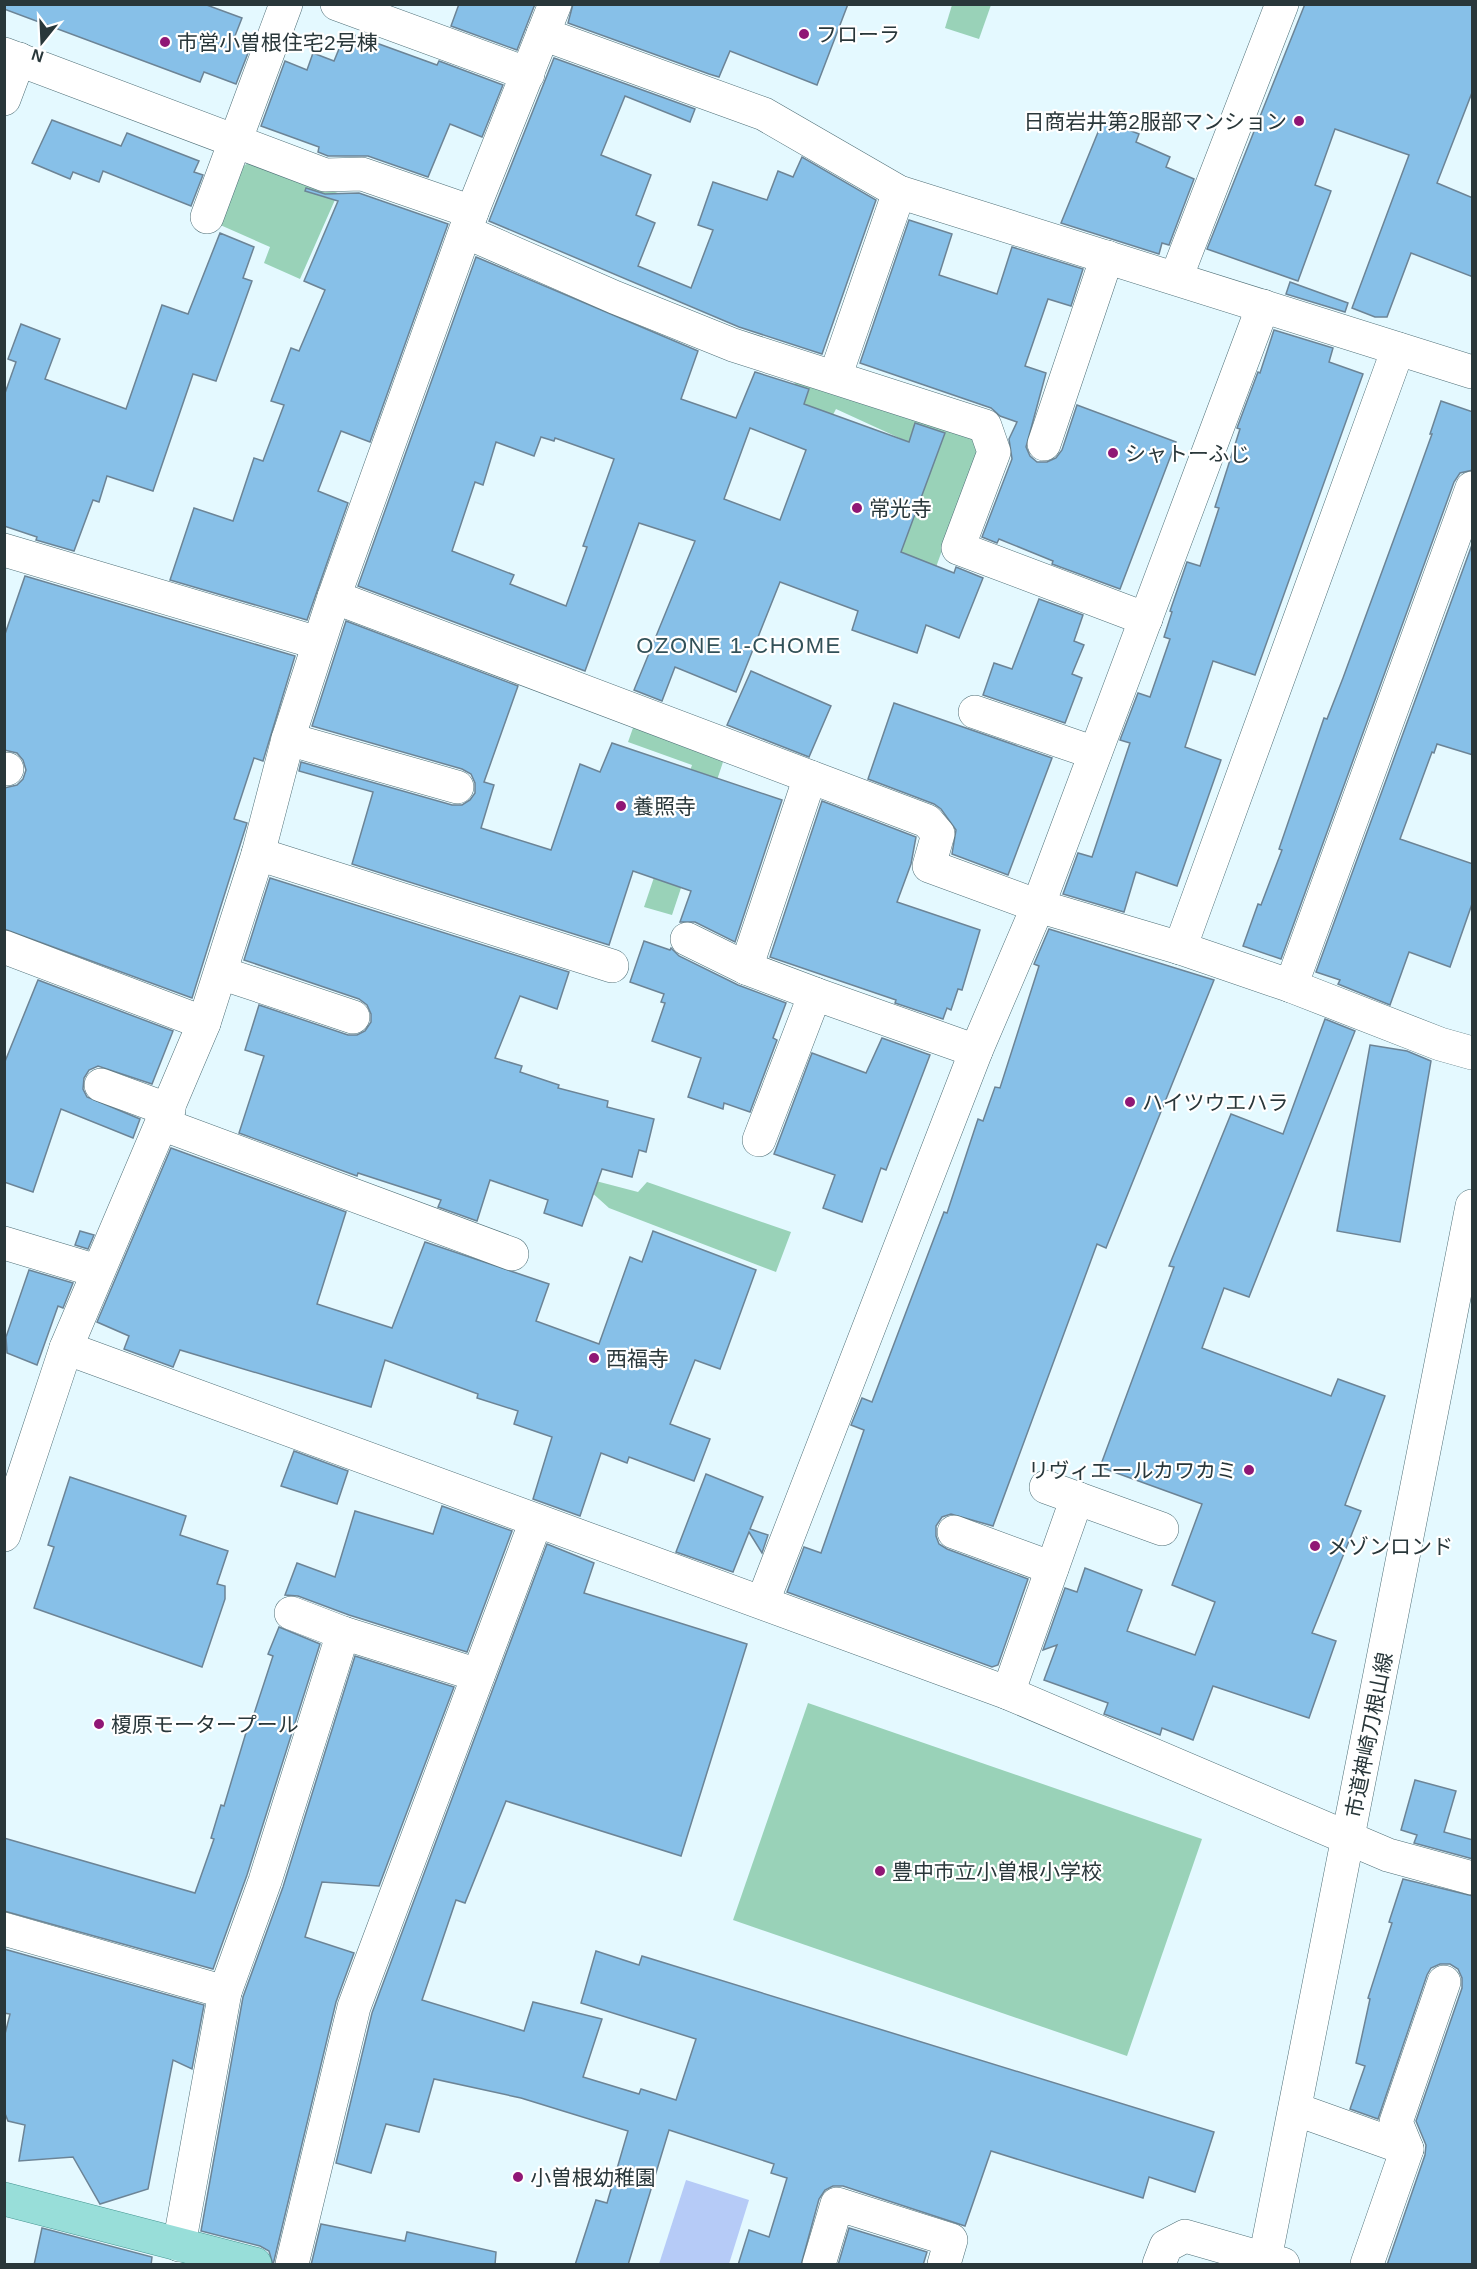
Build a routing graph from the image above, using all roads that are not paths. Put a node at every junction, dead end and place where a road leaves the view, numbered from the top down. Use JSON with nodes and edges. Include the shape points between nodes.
{"nodes":[{"id":1,"x":286,"y":4,"type":"edge"},
{"id":2,"x":337,"y":4,"type":"edge"},
{"id":3,"x":555,"y":4,"type":"edge"},
{"id":4,"x":1282,"y":4,"type":"edge"},
{"id":5,"x":543,"y":34,"type":"junction"},
{"id":6,"x":12,"y":57,"type":"edge"},
{"id":7,"x":528,"y":74,"type":"junction"},
{"id":8,"x":4,"y":99,"type":"edge"},
{"id":9,"x":236,"y":142,"type":"junction"},
{"id":10,"x":899,"y":192,"type":"junction"},
{"id":11,"x":207,"y":217,"type":"dead end"},
{"id":12,"x":469,"y":222,"type":"junction"},
{"id":13,"x":1107,"y":257,"type":"junction"},
{"id":14,"x":1176,"y":278,"type":"junction"},
{"id":15,"x":1263,"y":306,"type":"junction"},
{"id":16,"x":1398,"y":349,"type":"junction"},
{"id":17,"x":1473,"y":372,"type":"edge"},
{"id":18,"x":835,"y":377,"type":"junction"},
{"id":19,"x":1044,"y":444,"type":"dead end"},
{"id":20,"x":1473,"y":488,"type":"edge"},
{"id":21,"x":5,"y":551,"type":"edge"},
{"id":22,"x":334,"y":597,"type":"junction"},
{"id":23,"x":1146,"y":619,"type":"junction"},
{"id":24,"x":318,"y":643,"type":"junction"},
{"id":25,"x":975,"y":712,"type":"dead end"},
{"id":26,"x":288,"y":739,"type":"junction"},
{"id":27,"x":1095,"y":753,"type":"junction"},
{"id":28,"x":810,"y":777,"type":"junction"},
{"id":29,"x":457,"y":787,"type":"dead end"},
{"id":30,"x":258,"y":854,"type":"junction"},
{"id":31,"x":1038,"y":906,"type":"junction"},
{"id":32,"x":687,"y":939,"type":"dead end"},
{"id":33,"x":4,"y":947,"type":"edge"},
{"id":34,"x":1180,"y":948,"type":"junction"},
{"id":35,"x":612,"y":966,"type":"dead end"},
{"id":36,"x":746,"y":968,"type":"junction"},
{"id":37,"x":221,"y":973,"type":"junction"},
{"id":38,"x":1291,"y":986,"type":"junction"},
{"id":39,"x":814,"y":993,"type":"junction"},
{"id":40,"x":353,"y":1017,"type":"dead end"},
{"id":41,"x":204,"y":1023,"type":"junction"},
{"id":42,"x":976,"y":1051,"type":"junction"},
{"id":43,"x":1473,"y":1053,"type":"edge"},
{"id":44,"x":100,"y":1085,"type":"dead end"},
{"id":45,"x":166,"y":1117,"type":"junction"},
{"id":46,"x":759,"y":1140,"type":"dead end"},
{"id":47,"x":1473,"y":1206,"type":"edge"},
{"id":48,"x":4,"y":1243,"type":"edge"},
{"id":49,"x":512,"y":1254,"type":"dead end"},
{"id":50,"x":97,"y":1271,"type":"junction"},
{"id":51,"x":66,"y":1347,"type":"junction"},
{"id":52,"x":1046,"y":1487,"type":"dead end"},
{"id":53,"x":1077,"y":1498,"type":"junction"},
{"id":54,"x":536,"y":1521,"type":"junction"},
{"id":55,"x":1162,"y":1529,"type":"dead end"},
{"id":56,"x":954,"y":1532,"type":"dead end"},
{"id":57,"x":4,"y":1535,"type":"edge"},
{"id":58,"x":1052,"y":1568,"type":"junction"},
{"id":59,"x":763,"y":1601,"type":"junction"},
{"id":60,"x":291,"y":1613,"type":"dead end"},
{"id":61,"x":343,"y":1633,"type":"junction"},
{"id":62,"x":478,"y":1674,"type":"junction"},
{"id":63,"x":1008,"y":1693,"type":"junction"},
{"id":64,"x":1349,"y":1839,"type":"junction"},
{"id":65,"x":1473,"y":1878,"type":"edge"},
{"id":66,"x":4,"y":1929,"type":"edge"},
{"id":67,"x":1444,"y":1982,"type":"dead end"},
{"id":68,"x":225,"y":1992,"type":"junction"},
{"id":69,"x":1294,"y":2109,"type":"junction"},
{"id":70,"x":1407,"y":2149,"type":"junction"},
{"id":71,"x":4,"y":2199,"type":"edge"},
{"id":72,"x":179,"y":2245,"type":"junction"},
{"id":73,"x":1271,"y":2263,"type":"edge"},
{"id":74,"x":255,"y":2265,"type":"edge"},
{"id":75,"x":292,"y":2265,"type":"edge"},
{"id":76,"x":819,"y":2265,"type":"edge"},
{"id":77,"x":944,"y":2265,"type":"edge"},
{"id":78,"x":1159,"y":2265,"type":"edge"},
{"id":79,"x":1367,"y":2265,"type":"edge"}],
"edges":[{"from":1,"to":9,"type":"street"},
{"from":2,"to":7,"type":"street"},
{"from":3,"to":5,"type":"street"},
{"from":4,"to":14,"type":"street"},
{"from":5,"to":7,"type":"street"},
{"from":5,"to":10,"type":"street","via":[[764,114]]},
{"from":6,"to":8,"type":"street"},
{"from":6,"to":9,"type":"street"},
{"from":7,"to":12,"type":"street"},
{"from":9,"to":11,"type":"street"},
{"from":9,"to":12,"type":"street","via":[[325,175],[362,174]]},
{"from":10,"to":13,"type":"street"},
{"from":10,"to":18,"type":"street"},
{"from":12,"to":18,"type":"street","via":[[614,297],[733,345]]},
{"from":12,"to":22,"type":"street"},
{"from":13,"to":14,"type":"street"},
{"from":13,"to":19,"type":"street"},
{"from":14,"to":15,"type":"street"},
{"from":15,"to":16,"type":"street"},
{"from":15,"to":23,"type":"street"},
{"from":16,"to":17,"type":"street"},
{"from":16,"to":34,"type":"street"},
{"from":18,"to":23,"type":"street","via":[[986,426],[994,452],[958,548]]},
{"from":20,"to":38,"type":"street"},
{"from":21,"to":24,"type":"street"},
{"from":22,"to":24,"type":"street"},
{"from":22,"to":28,"type":"street"},
{"from":23,"to":27,"type":"street"},
{"from":24,"to":26,"type":"street"},
{"from":25,"to":27,"type":"street"},
{"from":26,"to":29,"type":"street"},
{"from":26,"to":30,"type":"street"},
{"from":27,"to":31,"type":"street"},
{"from":28,"to":31,"type":"street","via":[[927,821],[938,834],[929,866]]},
{"from":28,"to":36,"type":"street"},
{"from":30,"to":35,"type":"street"},
{"from":30,"to":37,"type":"street"},
{"from":31,"to":34,"type":"street"},
{"from":31,"to":42,"type":"street"},
{"from":32,"to":36,"type":"street"},
{"from":33,"to":41,"type":"street"},
{"from":34,"to":38,"type":"street"},
{"from":36,"to":39,"type":"street"},
{"from":37,"to":40,"type":"street"},
{"from":37,"to":41,"type":"street"},
{"from":38,"to":43,"type":"street"},
{"from":39,"to":42,"type":"street"},
{"from":39,"to":46,"type":"street"},
{"from":41,"to":45,"type":"street"},
{"from":42,"to":59,"type":"street"},
{"from":44,"to":45,"type":"street"},
{"from":45,"to":49,"type":"street"},
{"from":45,"to":50,"type":"street"},
{"from":47,"to":64,"type":"street","name":"市道神崎刀根山線"},
{"from":48,"to":50,"type":"street"},
{"from":50,"to":51,"type":"street"},
{"from":51,"to":54,"type":"street"},
{"from":51,"to":57,"type":"street"},
{"from":52,"to":53,"type":"street"},
{"from":53,"to":55,"type":"street"},
{"from":53,"to":58,"type":"street"},
{"from":54,"to":59,"type":"street"},
{"from":54,"to":62,"type":"street"},
{"from":56,"to":58,"type":"street"},
{"from":58,"to":63,"type":"street"},
{"from":59,"to":63,"type":"street"},
{"from":60,"to":61,"type":"street"},
{"from":61,"to":62,"type":"street"},
{"from":61,"to":68,"type":"street","via":[[265,1881]]},
{"from":62,"to":75,"type":"street","via":[[354,2007]]},
{"from":63,"to":64,"type":"street"},
{"from":64,"to":65,"type":"street","via":[[1388,1855]]},
{"from":64,"to":69,"type":"street","name":"市道神崎刀根山線"},
{"from":66,"to":68,"type":"street"},
{"from":67,"to":70,"type":"street","via":[[1396,2122]]},
{"from":68,"to":72,"type":"street"},
{"from":69,"to":70,"type":"street"},
{"from":69,"to":73,"type":"street","name":"市道神崎刀根山線"},
{"from":70,"to":79,"type":"street"},
{"from":71,"to":72,"type":"main road"},
{"from":72,"to":74,"type":"main road"},
{"from":73,"to":78,"type":"street","via":[[1185,2236],[1166,2246]]},
{"from":76,"to":77,"type":"street","via":[[837,2204],[951,2240]]}]}
